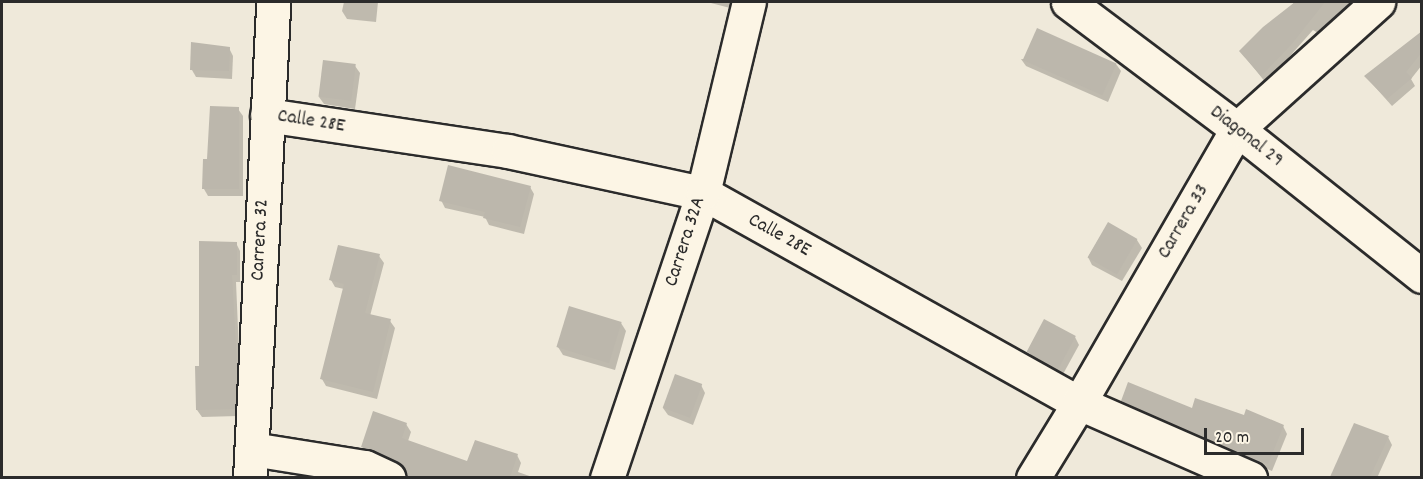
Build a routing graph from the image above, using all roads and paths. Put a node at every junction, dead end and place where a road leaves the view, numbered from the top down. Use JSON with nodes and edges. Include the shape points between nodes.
{"nodes":[{"id":1,"x":273,"y":2,"type":"edge"},
{"id":2,"x":749,"y":2,"type":"edge"},
{"id":3,"x":1378,"y":2,"type":"edge"},
{"id":4,"x":1084,"y":6,"type":"edge"},
{"id":5,"x":267,"y":115,"type":"junction"},
{"id":6,"x":1237,"y":129,"type":"junction"},
{"id":7,"x":703,"y":193,"type":"junction"},
{"id":8,"x":1421,"y":274,"type":"edge"},
{"id":9,"x":1079,"y":403,"type":"junction"},
{"id":10,"x":251,"y":463,"type":"edge"},
{"id":11,"x":390,"y":477,"type":"edge"},
{"id":12,"x":607,"y":477,"type":"edge"},
{"id":13,"x":1033,"y":477,"type":"edge"},
{"id":14,"x":1250,"y":477,"type":"edge"}],
"edges":[{"from":1,"to":5,"type":"street","name":"Carrera 32"},
{"from":2,"to":7,"type":"street","name":"Carrera 32A"},
{"from":3,"to":6,"type":"street","name":"Carrera 33"},
{"from":4,"to":6,"type":"street","name":"Diagonal 29"},
{"from":5,"to":7,"type":"street","name":"Calle 28E","via":[[508,152]]},
{"from":5,"to":10,"type":"street","name":"Carrera 32"},
{"from":6,"to":8,"type":"street","name":"Diagonal 29"},
{"from":6,"to":9,"type":"street","name":"Carrera 33"},
{"from":7,"to":9,"type":"street","name":"Calle 28E"},
{"from":7,"to":12,"type":"street","name":"Carrera 32A"},
{"from":9,"to":13,"type":"street","name":"Carrera 33"},
{"from":9,"to":14,"type":"street","name":"Calle 28E"},
{"from":10,"to":11,"type":"street","via":[[365,467]]}]}
